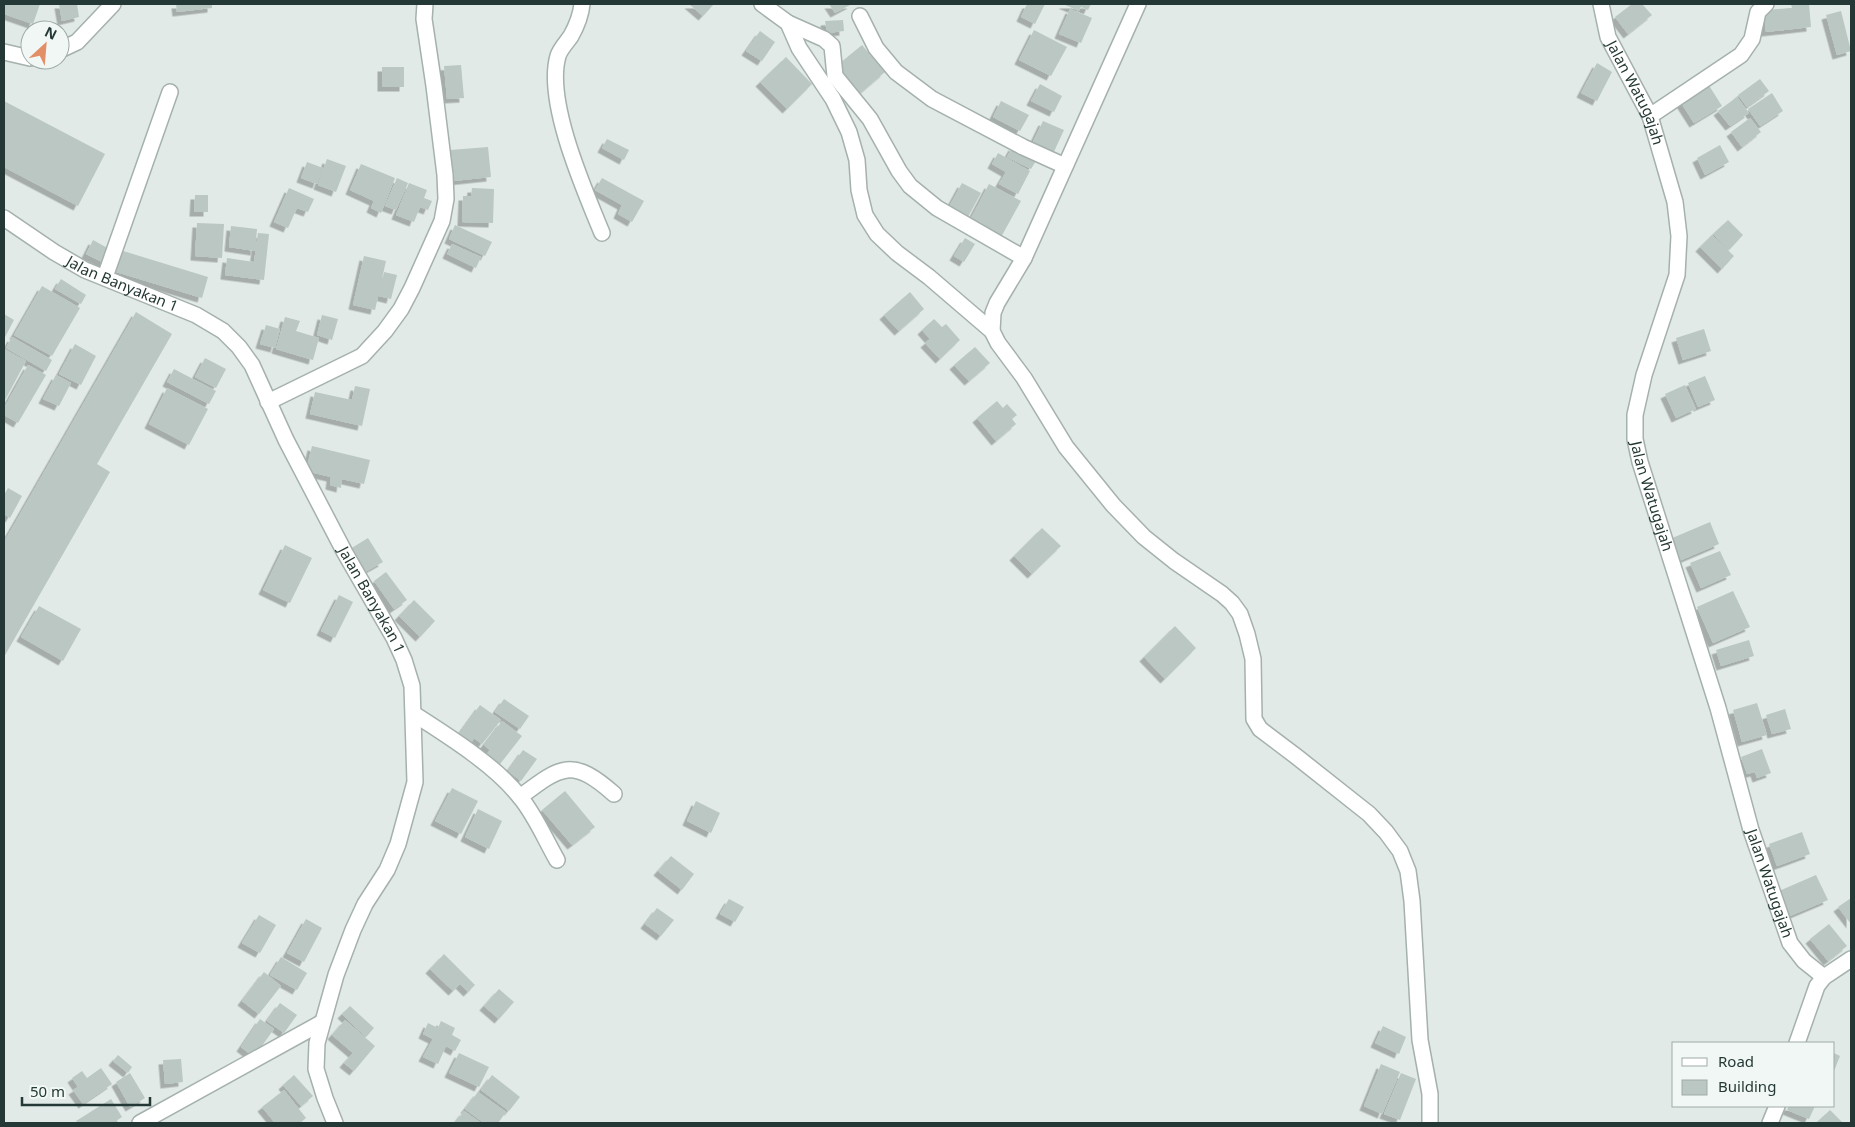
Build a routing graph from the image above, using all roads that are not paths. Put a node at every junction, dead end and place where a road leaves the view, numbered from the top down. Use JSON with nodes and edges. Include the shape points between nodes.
{"nodes":[{"id":1,"x":113,"y":4,"type":"edge"},
{"id":2,"x":425,"y":4,"type":"edge"},
{"id":3,"x":582,"y":4,"type":"edge"},
{"id":4,"x":762,"y":4,"type":"edge"},
{"id":5,"x":1138,"y":4,"type":"edge"},
{"id":6,"x":1601,"y":4,"type":"edge"},
{"id":7,"x":1766,"y":4,"type":"edge"},
{"id":8,"x":860,"y":16,"type":"dead end"},
{"id":9,"x":788,"y":24,"type":"junction"},
{"id":10,"x":70,"y":45,"type":"edge"},
{"id":11,"x":4,"y":52,"type":"edge"},
{"id":12,"x":20,"y":56,"type":"edge"},
{"id":13,"x":170,"y":92,"type":"dead end"},
{"id":14,"x":1650,"y":116,"type":"junction"},
{"id":15,"x":1065,"y":166,"type":"junction"},
{"id":16,"x":4,"y":218,"type":"edge"},
{"id":17,"x":602,"y":233,"type":"dead end"},
{"id":18,"x":1024,"y":258,"type":"junction"},
{"id":19,"x":105,"y":277,"type":"junction"},
{"id":20,"x":992,"y":331,"type":"junction"},
{"id":21,"x":268,"y":402,"type":"junction"},
{"id":22,"x":414,"y":714,"type":"junction"},
{"id":23,"x":614,"y":794,"type":"dead end"},
{"id":24,"x":520,"y":797,"type":"junction"},
{"id":25,"x":557,"y":860,"type":"dead end"},
{"id":26,"x":1851,"y":959,"type":"edge"},
{"id":27,"x":1824,"y":977,"type":"junction"},
{"id":28,"x":321,"y":1023,"type":"junction"},
{"id":29,"x":1797,"y":1042,"type":"edge"},
{"id":30,"x":1777,"y":1107,"type":"edge"},
{"id":31,"x":140,"y":1123,"type":"edge"},
{"id":32,"x":335,"y":1123,"type":"edge"},
{"id":33,"x":1430,"y":1123,"type":"edge"},
{"id":34,"x":1770,"y":1123,"type":"edge"}],
"edges":[{"from":1,"to":10,"type":"street"},
{"from":2,"to":21,"type":"street","via":[[424,19],[445,175],[446,200],[442,221],[401,309],[362,356]]},
{"from":3,"to":17,"type":"street","via":[[572,34],[558,54],[555,78],[565,132]]},
{"from":4,"to":9,"type":"street"},
{"from":5,"to":15,"type":"street"},
{"from":6,"to":14,"type":"street","name":"Jalan Watugajah","via":[[1608,37]]},
{"from":7,"to":14,"type":"street","via":[[1758,12],[1752,39],[1741,56]]},
{"from":8,"to":15,"type":"street","via":[[876,48],[896,72],[932,99]]},
{"from":9,"to":18,"type":"street","via":[[824,38],[832,46],[834,76],[870,119],[898,171],[910,186],[937,208]]},
{"from":9,"to":20,"type":"street","via":[[799,48],[834,99],[849,132],[865,214],[877,234]]},
{"from":11,"to":12,"type":"street"},
{"from":13,"to":19,"type":"street"},
{"from":14,"to":27,"type":"street","name":"Jalan Watugajah","via":[[1675,202],[1679,236],[1677,275],[1644,375],[1635,415],[1635,440],[1718,708],[1751,830],[1790,944]]},
{"from":15,"to":18,"type":"street"},
{"from":16,"to":19,"type":"street","name":"Jalan Banyakan 1","via":[[54,252],[85,270]]},
{"from":18,"to":20,"type":"street","via":[[997,303]]},
{"from":19,"to":21,"type":"street","name":"Jalan Banyakan 1","via":[[196,315],[223,331],[252,365]]},
{"from":20,"to":33,"type":"street","via":[[1066,447],[1113,505],[1144,537],[1232,602],[1240,614],[1253,659],[1254,719],[1260,729],[1369,814],[1400,851],[1408,871],[1412,901],[1420,1040],[1430,1094]]},
{"from":21,"to":22,"type":"street","name":"Jalan Banyakan 1","via":[[345,553],[394,638],[412,686]]},
{"from":22,"to":24,"type":"street","via":[[499,775]]},
{"from":22,"to":28,"type":"street","name":"Jalan Banyakan 1","via":[[415,782],[406,820],[387,870],[353,930]]},
{"from":23,"to":24,"type":"street","via":[[597,779],[579,771],[560,770]]},
{"from":24,"to":25,"type":"street"},
{"from":26,"to":27,"type":"street"},
{"from":27,"to":29,"type":"street","via":[[1813,994]]},
{"from":28,"to":31,"type":"street"},
{"from":28,"to":32,"type":"street","name":"Jalan Banyakan 1","via":[[316,1069]]},
{"from":30,"to":34,"type":"street"}]}
